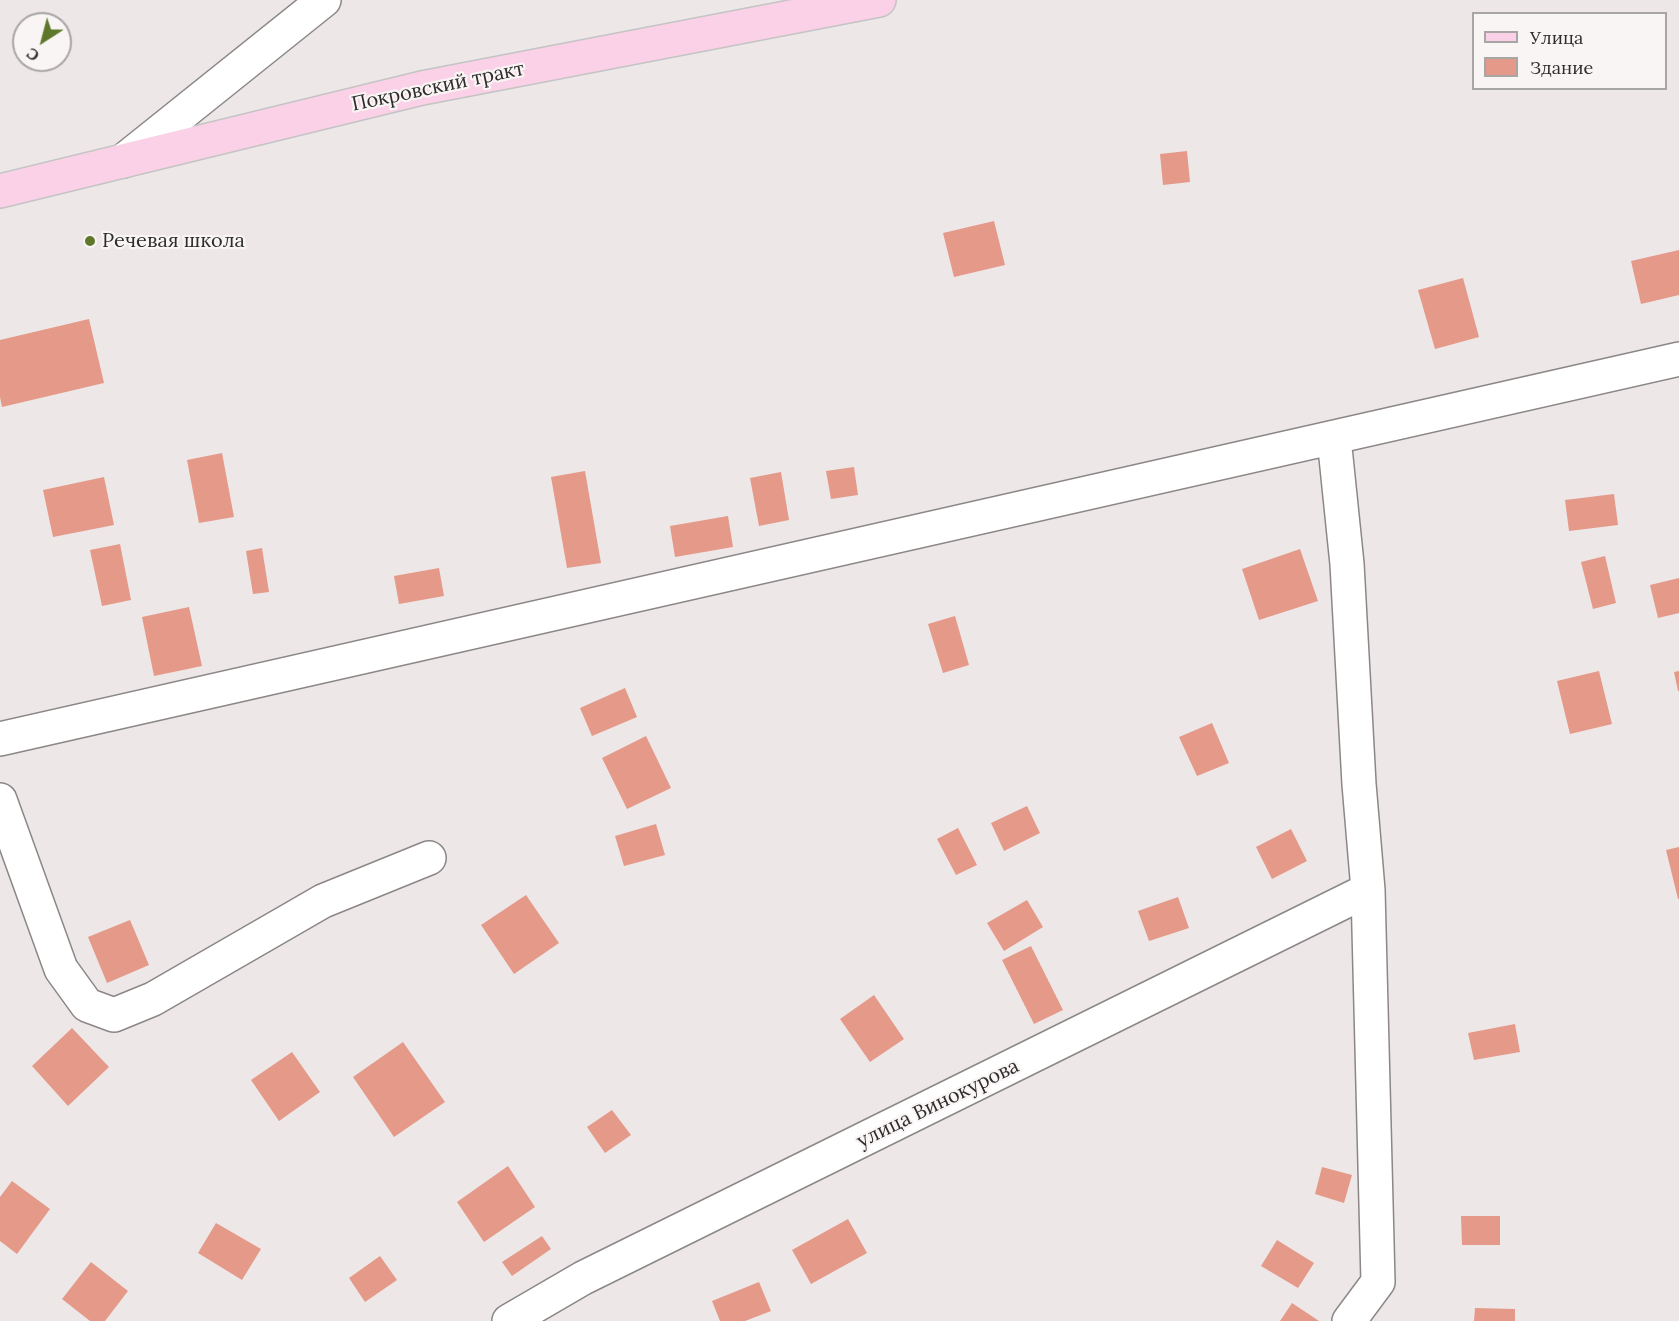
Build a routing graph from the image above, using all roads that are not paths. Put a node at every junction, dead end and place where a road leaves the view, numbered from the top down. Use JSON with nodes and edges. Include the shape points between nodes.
{"nodes":[{"id":1,"x":324,"y":0,"type":"edge"},
{"id":2,"x":879,"y":0,"type":"edge"},
{"id":3,"x":123,"y":161,"type":"junction"},
{"id":4,"x":0,"y":191,"type":"edge"},
{"id":5,"x":1679,"y":359,"type":"edge"},
{"id":6,"x":1334,"y":438,"type":"junction"},
{"id":7,"x":0,"y":739,"type":"edge"},
{"id":8,"x":0,"y":800,"type":"edge"},
{"id":9,"x":429,"y":858,"type":"dead end"},
{"id":10,"x":1368,"y":890,"type":"junction"},
{"id":11,"x":1378,"y":1282,"type":"junction"},
{"id":12,"x":509,"y":1321,"type":"edge"},
{"id":13,"x":1349,"y":1321,"type":"edge"},
{"id":14,"x":1378,"y":1321,"type":"edge"}],
"edges":[{"from":1,"to":3,"type":"street"},
{"from":2,"to":3,"type":"main road","name":"Покровский тракт","via":[[422,88]]},
{"from":3,"to":4,"type":"main road","name":"Покровский тракт"},
{"from":5,"to":6,"type":"street"},
{"from":6,"to":7,"type":"street"},
{"from":6,"to":10,"type":"street","via":[[1347,564]]},
{"from":8,"to":9,"type":"street","via":[[61,969],[87,1005],[114,1015],[153,999],[323,901]]},
{"from":10,"to":11,"type":"street"},
{"from":10,"to":12,"type":"street","name":"улица Винокурова","via":[[583,1278]]},
{"from":11,"to":13,"type":"street"},
{"from":11,"to":14,"type":"street"}]}
